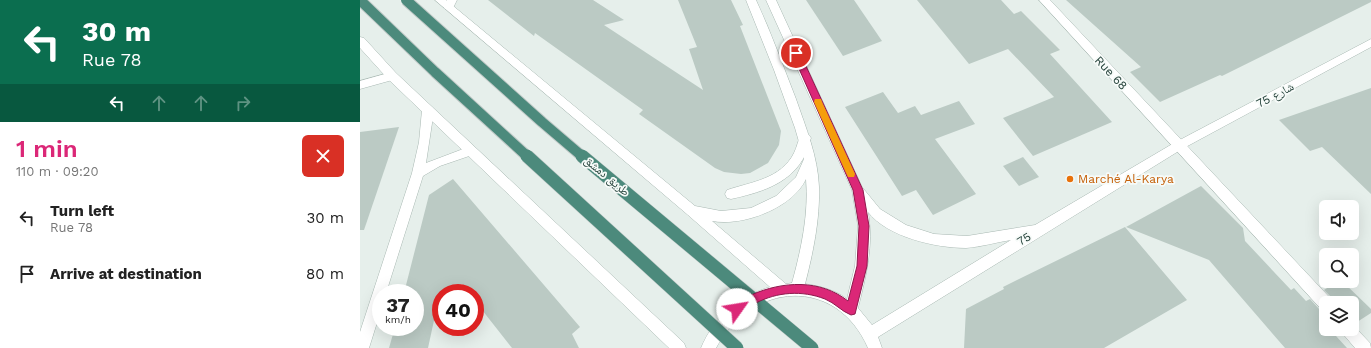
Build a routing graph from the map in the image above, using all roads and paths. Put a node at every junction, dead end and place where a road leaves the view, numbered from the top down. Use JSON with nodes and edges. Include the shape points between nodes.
{"nodes":[{"id":1,"x":360,"y":0,"type":"edge"},
{"id":2,"x":406,"y":0,"type":"edge"},
{"id":3,"x":440,"y":0,"type":"edge"},
{"id":4,"x":751,"y":0,"type":"edge"},
{"id":5,"x":771,"y":0,"type":"edge"},
{"id":6,"x":1044,"y":0,"type":"edge"},
{"id":7,"x":450,"y":4,"type":"edge"},
{"id":8,"x":784,"y":26,"type":"junction"},
{"id":9,"x":766,"y":32,"type":"junction"},
{"id":10,"x":360,"y":41,"type":"edge"},
{"id":11,"x":1371,"y":43,"type":"edge"},
{"id":12,"x":392,"y":76,"type":"junction"},
{"id":13,"x":360,"y":85,"type":"edge"},
{"id":14,"x":428,"y":110,"type":"junction"},
{"id":15,"x":805,"y":138,"type":"junction"},
{"id":16,"x":1178,"y":146,"type":"junction"},
{"id":17,"x":471,"y":151,"type":"junction"},
{"id":18,"x":810,"y":157,"type":"junction"},
{"id":19,"x":418,"y":173,"type":"junction"},
{"id":20,"x":858,"y":190,"type":"junction"},
{"id":21,"x":731,"y":194,"type":"dead end"},
{"id":22,"x":692,"y":211,"type":"junction"},
{"id":23,"x":1040,"y":229,"type":"junction"},
{"id":24,"x":797,"y":288,"type":"junction"},
{"id":25,"x":782,"y":289,"type":"junction"},
{"id":26,"x":1319,"y":297,"type":"edge"},
{"id":27,"x":851,"y":310,"type":"junction"},
{"id":28,"x":870,"y":334,"type":"junction"},
{"id":29,"x":1354,"y":336,"type":"edge"},
{"id":30,"x":362,"y":348,"type":"edge"},
{"id":31,"x":679,"y":348,"type":"edge"},
{"id":32,"x":708,"y":348,"type":"edge"},
{"id":33,"x":737,"y":348,"type":"edge"},
{"id":34,"x":812,"y":348,"type":"edge"},
{"id":35,"x":875,"y":348,"type":"edge"},
{"id":36,"x":1365,"y":348,"type":"edge"}],
"edges":[{"from":1,"to":33,"type":"highway","bridge":true,"via":[[435,72]]},
{"from":2,"to":34,"type":"highway","name":"طريق دمشق","bridge":true,"via":[[542,122]]},
{"from":3,"to":7,"type":"street"},
{"from":4,"to":9,"type":"street"},
{"from":5,"to":8,"type":"street"},
{"from":6,"to":16,"type":"street","name":"Rue 68"},
{"from":7,"to":22,"type":"street"},
{"from":8,"to":9,"type":"street"},
{"from":8,"to":20,"type":"street"},
{"from":9,"to":15,"type":"street"},
{"from":10,"to":12,"type":"street"},
{"from":11,"to":16,"type":"street","name":"شارع 75"},
{"from":12,"to":13,"type":"street"},
{"from":12,"to":14,"type":"street"},
{"from":14,"to":17,"type":"street"},
{"from":14,"to":19,"type":"street","via":[[425,144]]},
{"from":15,"to":18,"type":"street"},
{"from":15,"to":21,"type":"street","via":[[797,158],[780,176],[757,189]]},
{"from":16,"to":23,"type":"street","name":"75"},
{"from":16,"to":26,"type":"street","name":"Rue 68"},
{"from":17,"to":19,"type":"street","via":[[436,163]]},
{"from":17,"to":31,"type":"street"},
{"from":18,"to":22,"type":"street","via":[[800,180],[780,200],[752,213],[721,217]]},
{"from":18,"to":24,"type":"street","via":[[813,186],[812,218],[807,252]]},
{"from":19,"to":30,"type":"street"},
{"from":20,"to":23,"type":"street","via":[[876,213],[902,230],[934,240],[967,242]]},
{"from":20,"to":27,"type":"street","via":[[864,226],[862,266]]},
{"from":22,"to":25,"type":"street"},
{"from":23,"to":28,"type":"street","name":"75"},
{"from":24,"to":25,"type":"street"},
{"from":24,"to":27,"type":"street","via":[[826,294]]},
{"from":25,"to":32,"type":"street","via":[[751,300],[737,309],[721,326]]},
{"from":27,"to":28,"type":"street"},
{"from":28,"to":35,"type":"street"},
{"from":29,"to":36,"type":"street"}]}
